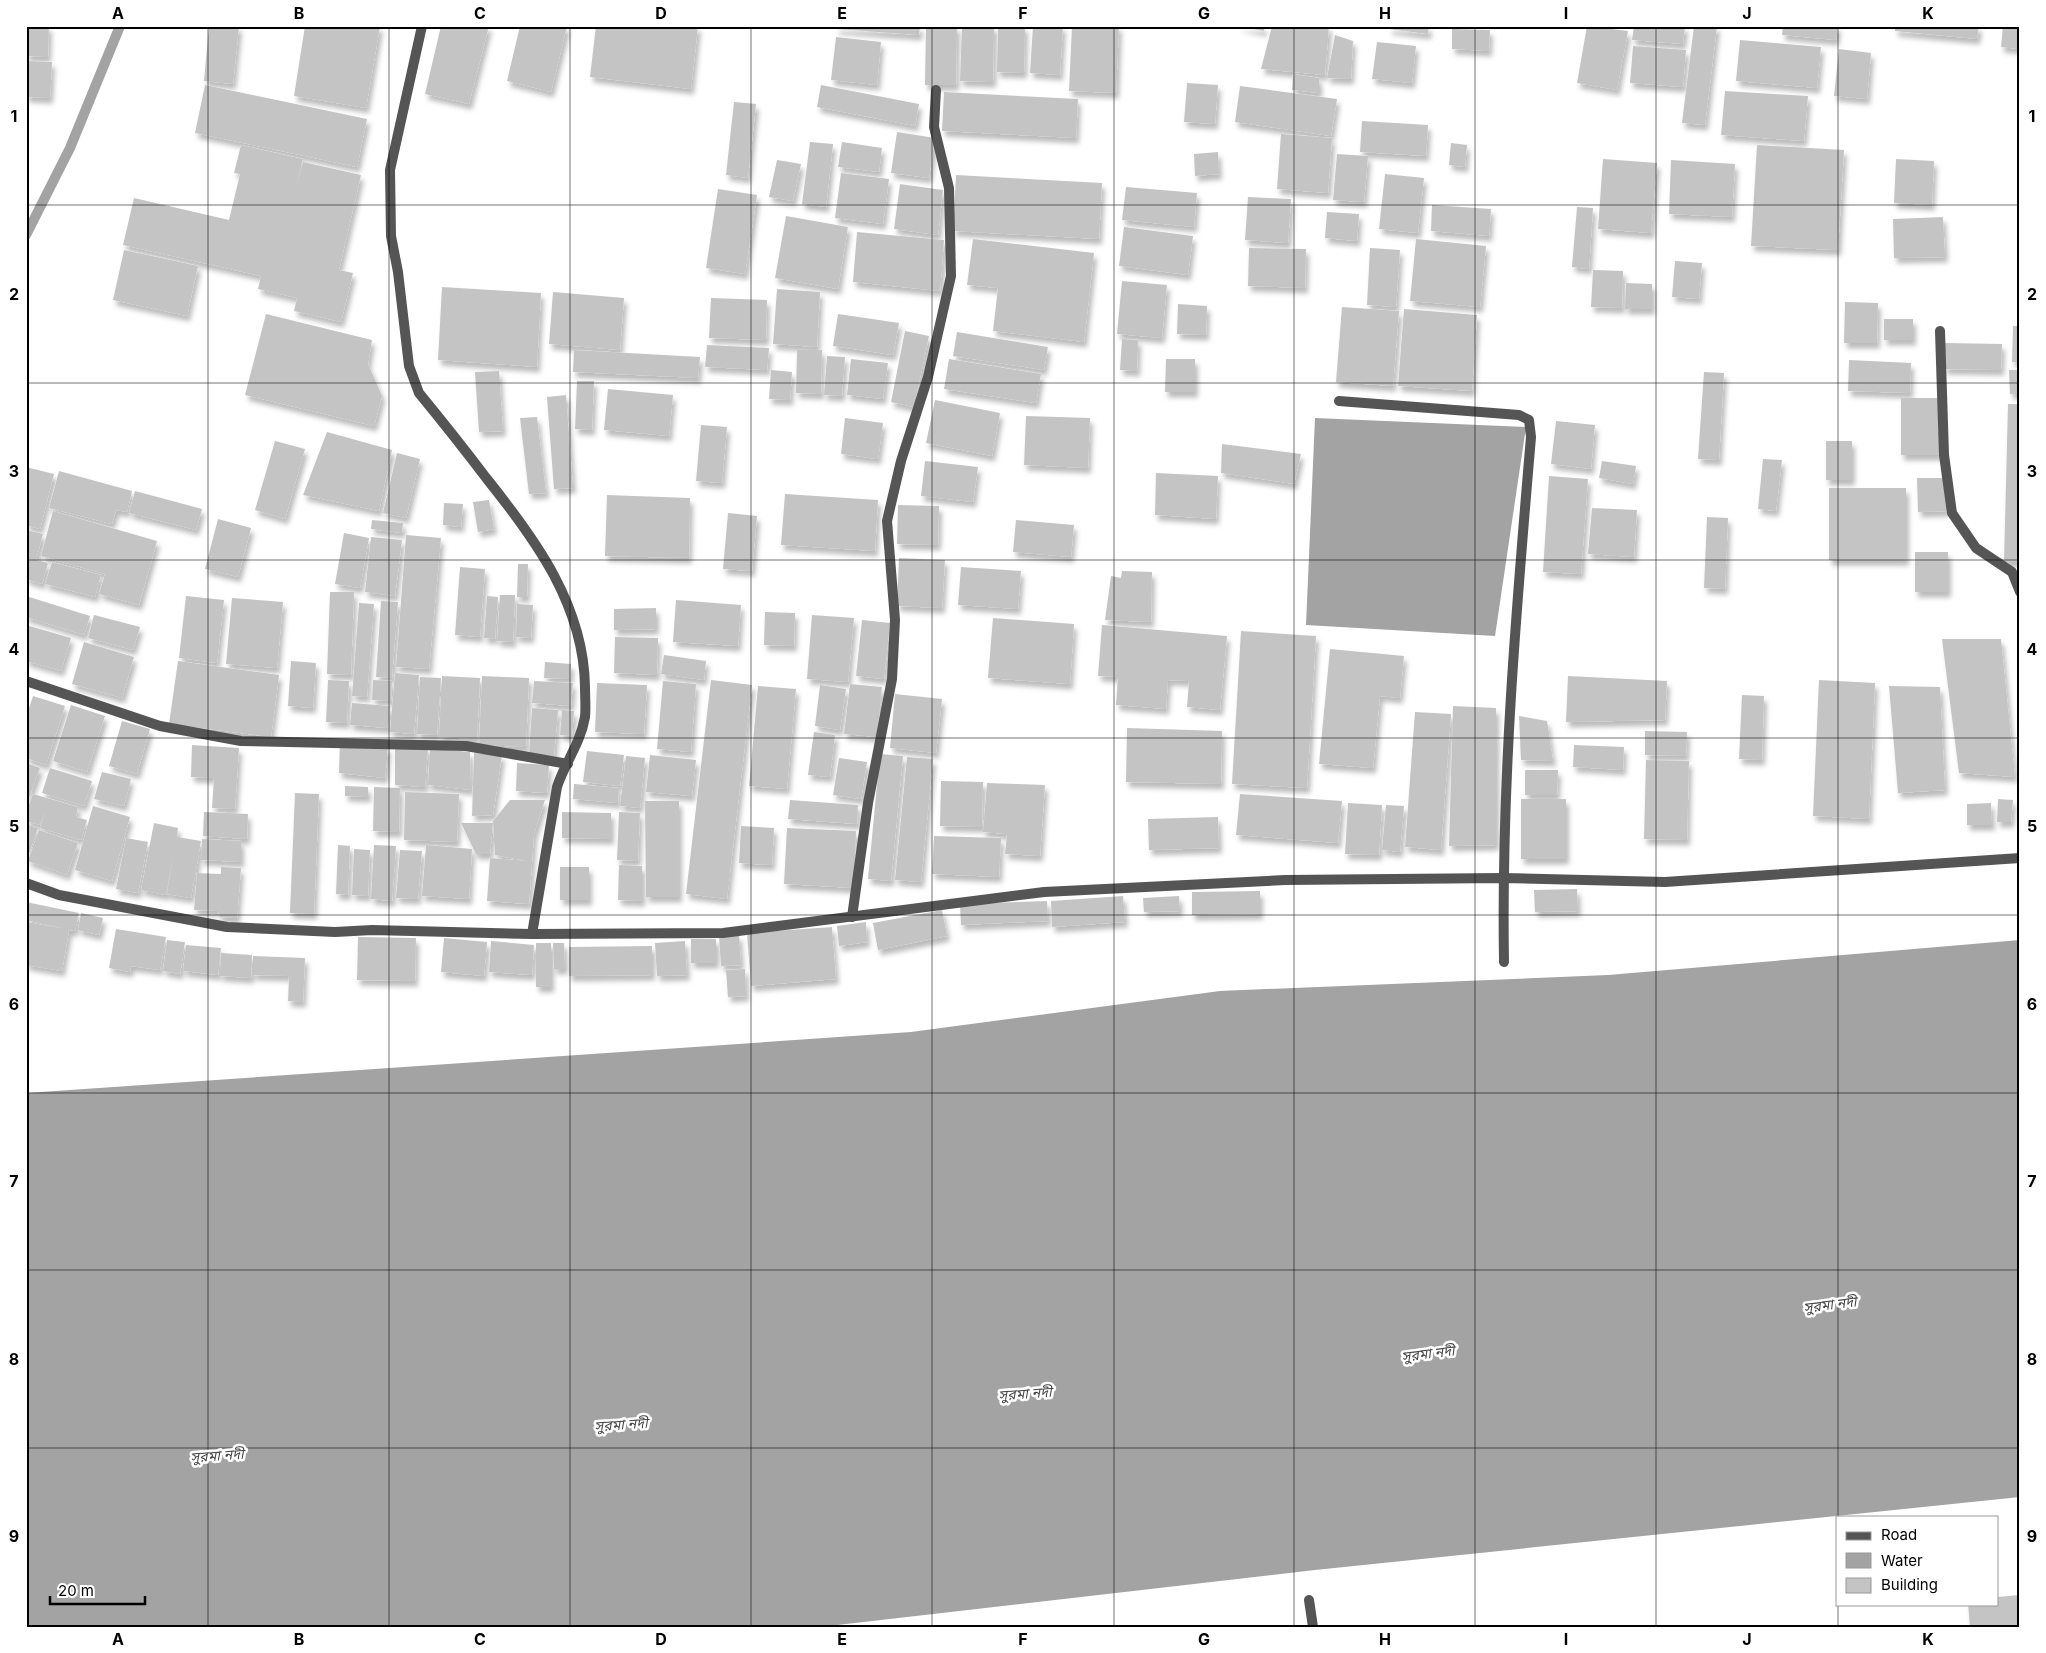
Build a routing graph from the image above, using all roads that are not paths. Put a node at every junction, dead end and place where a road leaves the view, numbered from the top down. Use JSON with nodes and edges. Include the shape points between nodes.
{"nodes":[{"id":1,"x":422,"y":26,"type":"edge"},
{"id":2,"x":936,"y":90,"type":"dead end"},
{"id":3,"x":1940,"y":332,"type":"dead end"},
{"id":4,"x":1339,"y":401,"type":"dead end"},
{"id":5,"x":2020,"y":592,"type":"edge"},
{"id":6,"x":26,"y":681,"type":"edge"},
{"id":7,"x":568,"y":764,"type":"junction"},
{"id":8,"x":2020,"y":858,"type":"edge"},
{"id":9,"x":1503,"y":878,"type":"junction"},
{"id":10,"x":26,"y":883,"type":"edge"},
{"id":11,"x":852,"y":917,"type":"junction"},
{"id":12,"x":532,"y":934,"type":"junction"},
{"id":13,"x":1504,"y":962,"type":"dead end"},
{"id":14,"x":1309,"y":1600,"type":"dead end"},
{"id":15,"x":1313,"y":1627,"type":"edge"}],
"edges":[{"from":1,"to":7,"type":"street","via":[[390,170],[390,236],[398,272],[409,366],[419,393],[528,530],[573,614],[585,665],[585,715],[579,742]]},
{"from":2,"to":11,"type":"street","via":[[934,128],[949,188],[951,276],[928,377],[901,461],[887,521],[895,620],[892,679],[868,803]]},
{"from":3,"to":5,"type":"street","via":[[1944,455],[1952,513],[1976,548],[2012,572]]},
{"from":4,"to":9,"type":"street","via":[[1520,415],[1529,420],[1532,437],[1514,636]]},
{"from":6,"to":7,"type":"street","via":[[160,726],[240,740],[466,746]]},
{"from":7,"to":12,"type":"street","via":[[557,788]]},
{"from":8,"to":9,"type":"street","via":[[1665,882]]},
{"from":9,"to":11,"type":"street","via":[[1285,880],[1044,892]]},
{"from":9,"to":13,"type":"street"},
{"from":10,"to":12,"type":"street","via":[[59,895],[227,927],[335,932]]},
{"from":11,"to":12,"type":"street","via":[[723,933]]},
{"from":14,"to":15,"type":"street"}]}
